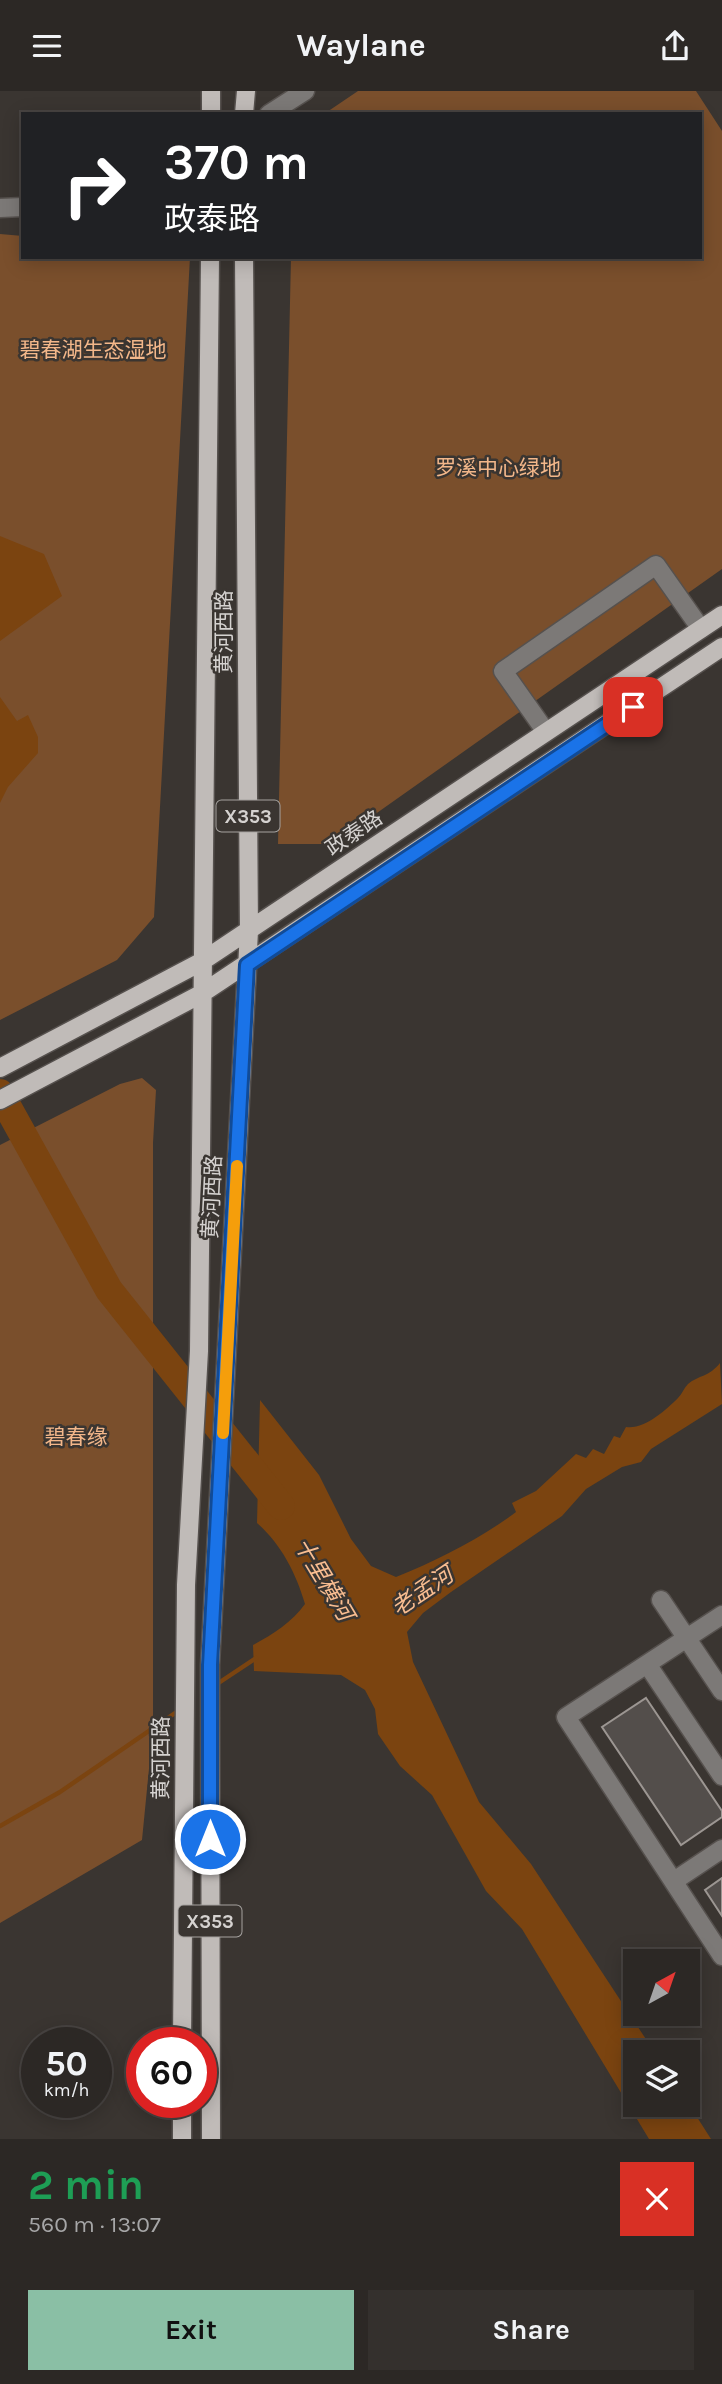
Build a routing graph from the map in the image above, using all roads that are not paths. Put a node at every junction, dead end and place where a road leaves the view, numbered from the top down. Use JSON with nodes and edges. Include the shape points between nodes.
{"nodes":[{"id":1,"x":211,"y":91,"type":"edge"},
{"id":2,"x":246,"y":91,"type":"edge"},
{"id":3,"x":305,"y":91,"type":"edge"},
{"id":4,"x":211,"y":112,"type":"edge"},
{"id":5,"x":244,"y":112,"type":"edge"},
{"id":6,"x":273,"y":112,"type":"edge"},
{"id":7,"x":21,"y":207,"type":"edge"},
{"id":8,"x":0,"y":208,"type":"edge"},
{"id":9,"x":210,"y":259,"type":"edge"},
{"id":10,"x":244,"y":259,"type":"edge"},
{"id":11,"x":722,"y":615,"type":"edge"},
{"id":12,"x":701,"y":629,"type":"junction"},
{"id":13,"x":722,"y":647,"type":"edge"},
{"id":14,"x":546,"y":732,"type":"junction"},
{"id":15,"x":249,"y":931,"type":"junction"},
{"id":16,"x":201,"y":962,"type":"junction"},
{"id":17,"x":247,"y":965,"type":"junction"},
{"id":18,"x":201,"y":994,"type":"junction"},
{"id":19,"x":0,"y":1068,"type":"edge"},
{"id":20,"x":0,"y":1100,"type":"edge"},
{"id":21,"x":661,"y":1600,"type":"dead end"},
{"id":22,"x":722,"y":1615,"type":"edge"},
{"id":23,"x":687,"y":1638,"type":"junction"},
{"id":24,"x":647,"y":1664,"type":"junction"},
{"id":25,"x":722,"y":1691,"type":"edge"},
{"id":26,"x":722,"y":1776,"type":"edge"},
{"id":27,"x":722,"y":1849,"type":"edge"},
{"id":28,"x":674,"y":1881,"type":"junction"},
{"id":29,"x":722,"y":1956,"type":"edge"},
{"id":30,"x":182,"y":2027,"type":"edge"},
{"id":31,"x":182,"y":2118,"type":"edge"},
{"id":32,"x":181,"y":2139,"type":"edge"},
{"id":33,"x":211,"y":2139,"type":"edge"}],
"edges":[{"from":1,"to":4,"type":"main road"},
{"from":2,"to":5,"type":"main road"},
{"from":3,"to":6,"type":"street"},
{"from":7,"to":8,"type":"street"},
{"from":9,"to":16,"type":"main road","name":"黄河西路","number":"X353"},
{"from":10,"to":15,"type":"main road","name":"黄河西路","number":"X353"},
{"from":11,"to":12,"type":"main road","name":"政泰路"},
{"from":12,"to":14,"type":"main road","name":"政泰路"},
{"from":12,"to":14,"type":"street","via":[[656,565],[503,671]]},
{"from":13,"to":17,"type":"main road"},
{"from":14,"to":15,"type":"main road","name":"政泰路"},
{"from":15,"to":16,"type":"main road","name":"政泰路"},
{"from":15,"to":17,"type":"main road","name":"黄河西路","number":"X353"},
{"from":16,"to":18,"type":"main road","name":"黄河西路","number":"X353"},
{"from":16,"to":19,"type":"main road","name":"政泰路"},
{"from":17,"to":18,"type":"main road"},
{"from":17,"to":33,"type":"main road","name":"黄河西路","number":"X353","via":[[210,1665]]},
{"from":18,"to":20,"type":"main road"},
{"from":18,"to":30,"type":"main road","name":"黄河西路","number":"X353","via":[[199,1351],[184,1687]]},
{"from":21,"to":23,"type":"street"},
{"from":22,"to":23,"type":"street"},
{"from":23,"to":24,"type":"street"},
{"from":23,"to":25,"type":"street"},
{"from":24,"to":26,"type":"street"},
{"from":24,"to":28,"type":"street","via":[[566,1717]]},
{"from":27,"to":28,"type":"street"},
{"from":28,"to":29,"type":"street"},
{"from":31,"to":32,"type":"main road"}]}
